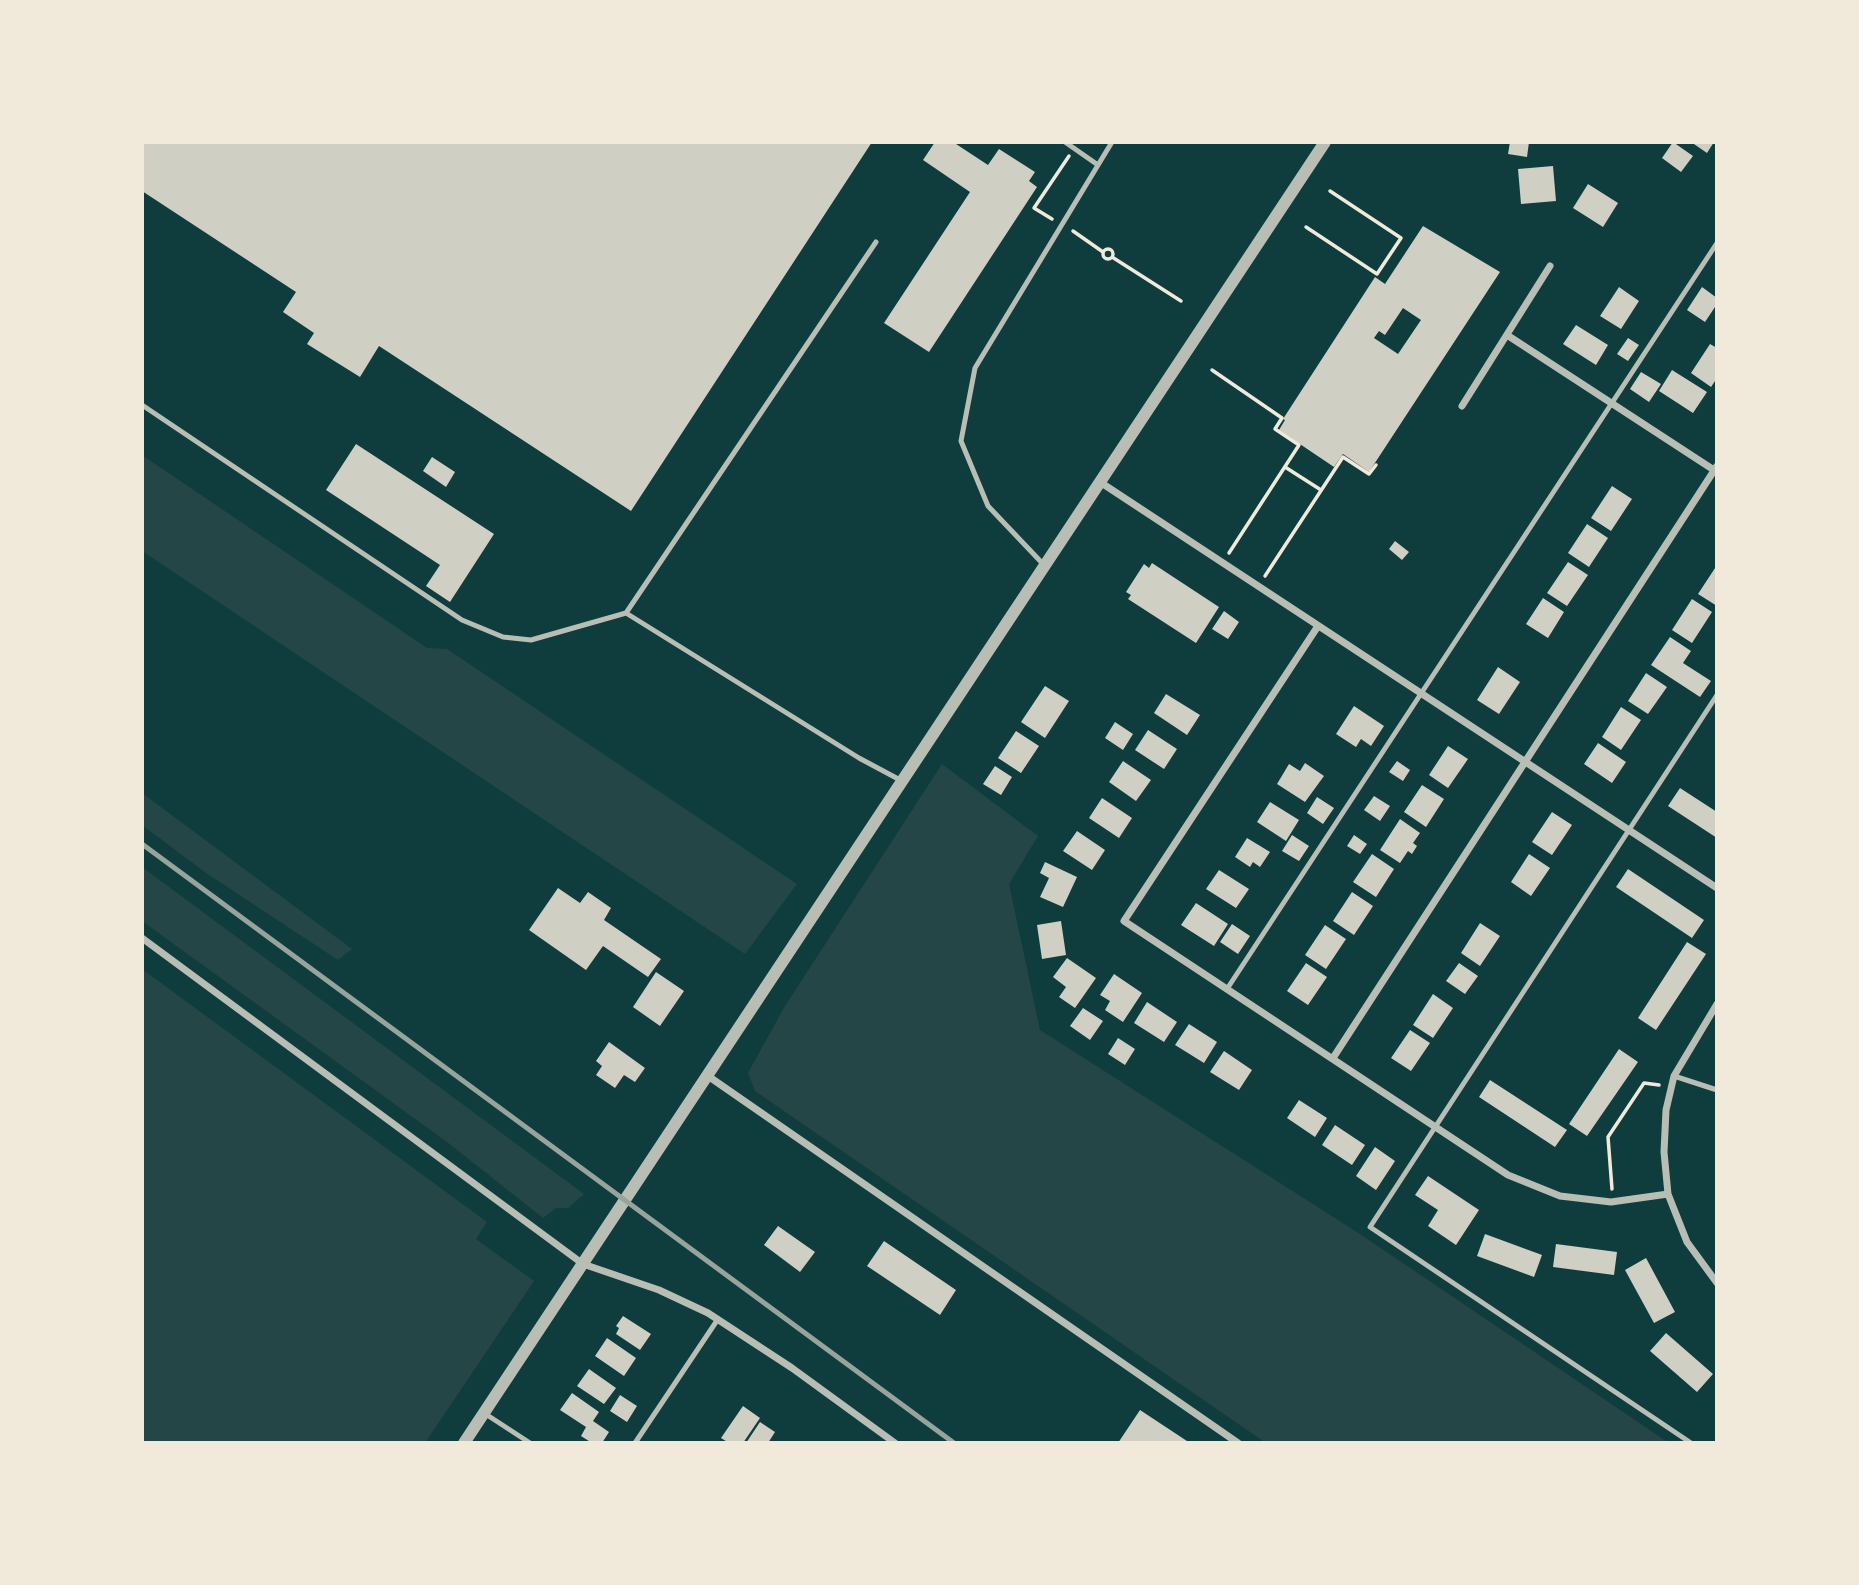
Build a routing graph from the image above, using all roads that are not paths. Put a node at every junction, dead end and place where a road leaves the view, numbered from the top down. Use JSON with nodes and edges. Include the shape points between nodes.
{"nodes":[{"id":1,"x":1065,"y":142,"type":"edge"},
{"id":2,"x":1112,"y":142,"type":"edge"},
{"id":3,"x":1325,"y":142,"type":"edge"},
{"id":4,"x":1098,"y":164,"type":"junction"},
{"id":5,"x":876,"y":242,"type":"dead end"},
{"id":6,"x":1717,"y":243,"type":"edge"},
{"id":7,"x":1550,"y":266,"type":"dead end"},
{"id":8,"x":1507,"y":335,"type":"junction"},
{"id":9,"x":1612,"y":403,"type":"junction"},
{"id":10,"x":142,"y":405,"type":"edge"},
{"id":11,"x":1462,"y":406,"type":"dead end"},
{"id":12,"x":1716,"y":469,"type":"edge"},
{"id":13,"x":1100,"y":482,"type":"junction"},
{"id":14,"x":1045,"y":565,"type":"junction"},
{"id":15,"x":626,"y":613,"type":"junction"},
{"id":16,"x":1318,"y":626,"type":"junction"},
{"id":17,"x":1421,"y":693,"type":"junction"},
{"id":18,"x":1717,"y":695,"type":"edge"},
{"id":19,"x":1526,"y":761,"type":"junction"},
{"id":20,"x":902,"y":781,"type":"junction"},
{"id":21,"x":1629,"y":829,"type":"junction"},
{"id":22,"x":1717,"y":888,"type":"edge"},
{"id":23,"x":142,"y":938,"type":"edge"},
{"id":24,"x":1227,"y":989,"type":"junction"},
{"id":25,"x":1717,"y":1004,"type":"edge"},
{"id":26,"x":1332,"y":1058,"type":"junction"},
{"id":27,"x":708,"y":1076,"type":"junction"},
{"id":28,"x":1674,"y":1076,"type":"junction"},
{"id":29,"x":1717,"y":1090,"type":"edge"},
{"id":30,"x":1435,"y":1128,"type":"junction"},
{"id":31,"x":1668,"y":1194,"type":"junction"},
{"id":32,"x":583,"y":1264,"type":"junction"},
{"id":33,"x":1717,"y":1283,"type":"edge"},
{"id":34,"x":718,"y":1319,"type":"junction"},
{"id":35,"x":484,"y":1413,"type":"junction"},
{"id":36,"x":464,"y":1443,"type":"edge"},
{"id":37,"x":530,"y":1443,"type":"edge"},
{"id":38,"x":635,"y":1443,"type":"edge"},
{"id":39,"x":894,"y":1443,"type":"edge"},
{"id":40,"x":1238,"y":1443,"type":"edge"},
{"id":41,"x":1691,"y":1443,"type":"edge"}],
"edges":[{"from":1,"to":4,"type":"lane"},
{"from":2,"to":4,"type":"lane"},
{"from":3,"to":13,"type":"street"},
{"from":4,"to":14,"type":"lane","via":[[975,368],[961,441],[988,506]]},
{"from":5,"to":15,"type":"lane"},
{"from":6,"to":9,"type":"lane"},
{"from":7,"to":8,"type":"street"},
{"from":8,"to":9,"type":"street"},
{"from":8,"to":11,"type":"street"},
{"from":9,"to":12,"type":"street"},
{"from":9,"to":17,"type":"lane"},
{"from":10,"to":15,"type":"lane","via":[[461,620],[503,637],[531,640]]},
{"from":12,"to":19,"type":"street"},
{"from":13,"to":14,"type":"street"},
{"from":13,"to":16,"type":"street"},
{"from":14,"to":20,"type":"street"},
{"from":15,"to":20,"type":"lane"},
{"from":16,"to":17,"type":"street"},
{"from":16,"to":24,"type":"street","via":[[1124,921]]},
{"from":17,"to":19,"type":"street"},
{"from":17,"to":24,"type":"lane"},
{"from":18,"to":21,"type":"lane"},
{"from":19,"to":21,"type":"street"},
{"from":19,"to":26,"type":"street"},
{"from":20,"to":27,"type":"street"},
{"from":21,"to":22,"type":"street"},
{"from":21,"to":30,"type":"lane"},
{"from":23,"to":32,"type":"street"},
{"from":24,"to":26,"type":"street"},
{"from":25,"to":28,"type":"street"},
{"from":26,"to":30,"type":"street"},
{"from":27,"to":32,"type":"street"},
{"from":27,"to":40,"type":"street"},
{"from":28,"to":29,"type":"lane"},
{"from":28,"to":31,"type":"street","via":[[1666,1110]]},
{"from":30,"to":31,"type":"street","via":[[1508,1175],[1560,1196],[1611,1202]]},
{"from":30,"to":41,"type":"lane","via":[[1370,1227]]},
{"from":31,"to":33,"type":"street","via":[[1687,1242]]},
{"from":32,"to":34,"type":"street","via":[[659,1290]]},
{"from":32,"to":35,"type":"street"},
{"from":34,"to":38,"type":"lane"},
{"from":34,"to":39,"type":"street"},
{"from":35,"to":36,"type":"street"},
{"from":35,"to":37,"type":"lane"}]}
